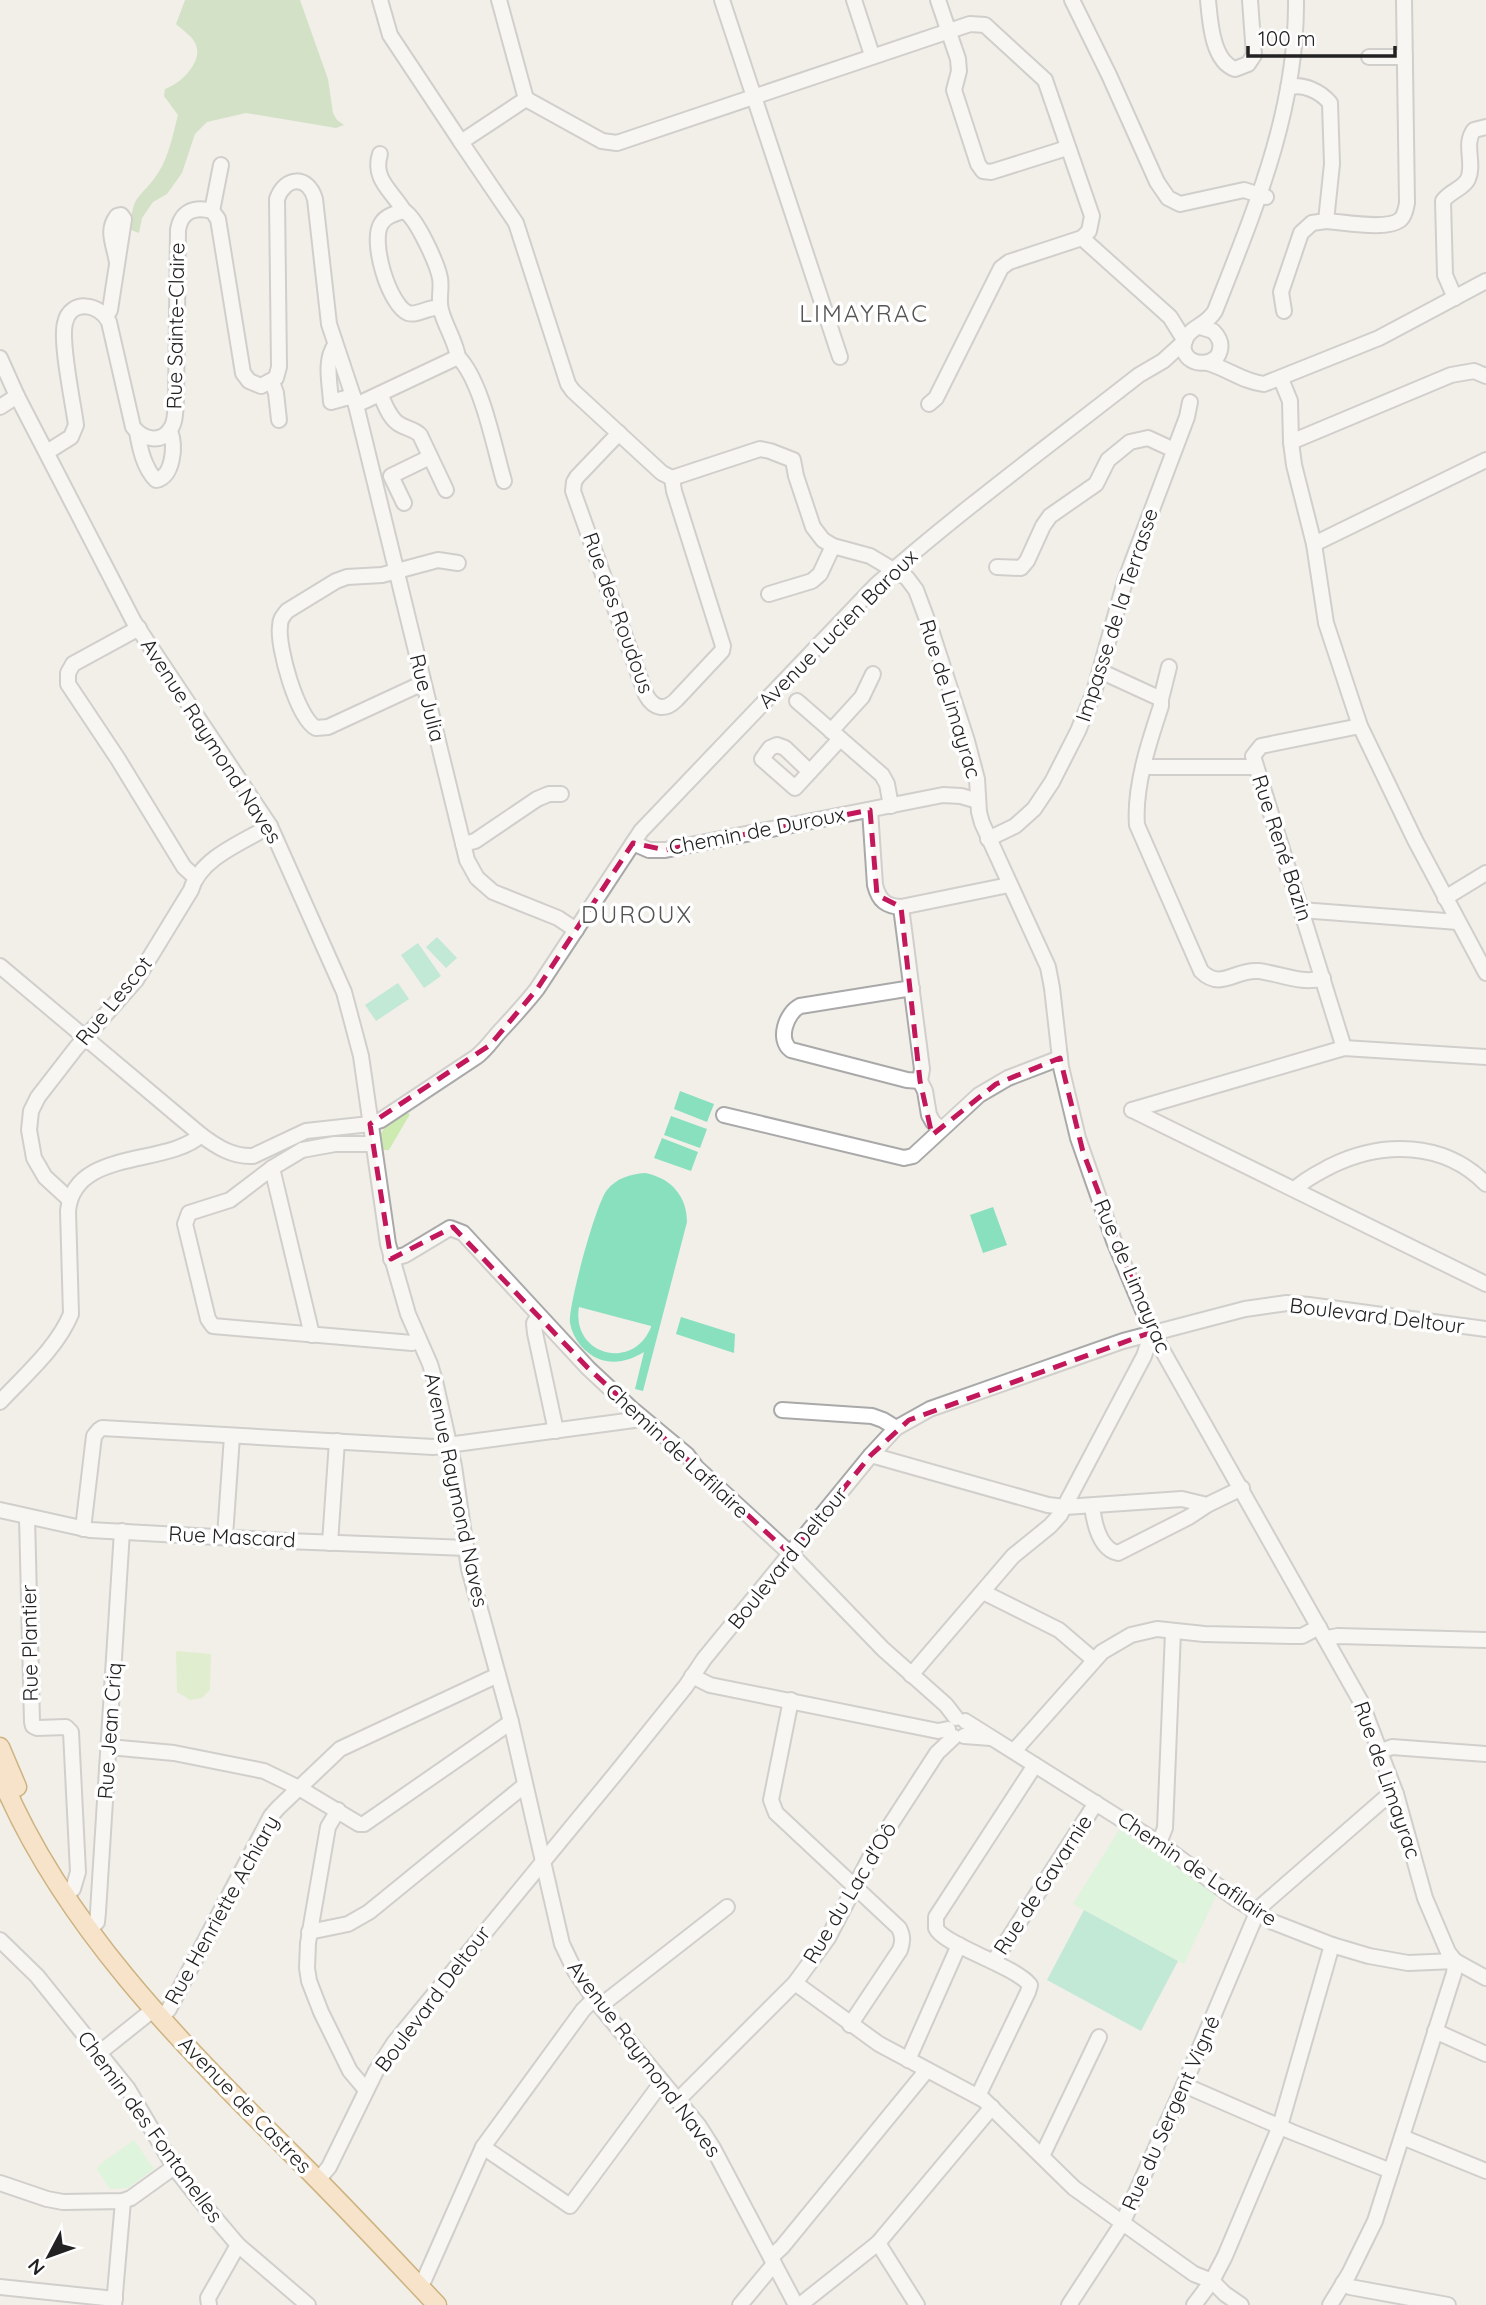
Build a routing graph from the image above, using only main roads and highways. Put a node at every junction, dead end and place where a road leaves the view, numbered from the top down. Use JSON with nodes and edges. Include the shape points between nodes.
{"nodes":[{"id":1,"x":0,"y":1747,"type":"edge"},
{"id":2,"x":7,"y":1777,"type":"edge"},
{"id":3,"x":5,"y":1808,"type":"edge"},
{"id":4,"x":45,"y":1850,"type":"junction"},
{"id":5,"x":65,"y":1895,"type":"junction"},
{"id":6,"x":437,"y":2305,"type":"edge"}],
"edges":[{"from":1,"to":2,"type":"main road","name":"Avenue de Castres"},
{"from":2,"to":3,"type":"main road","name":"Avenue de Castres"},
{"from":2,"to":4,"type":"main road","name":"Avenue de Castres"},
{"from":3,"to":4,"type":"main road","name":"Avenue de Castres","via":[[25,1820]]},
{"from":3,"to":5,"type":"main road","name":"Avenue de Castres","via":[[26,1829]]},
{"from":4,"to":5,"type":"main road","name":"Avenue de Castres"},
{"from":5,"to":6,"type":"main road","name":"Avenue de Castres","via":[[157,2013]]}]}
